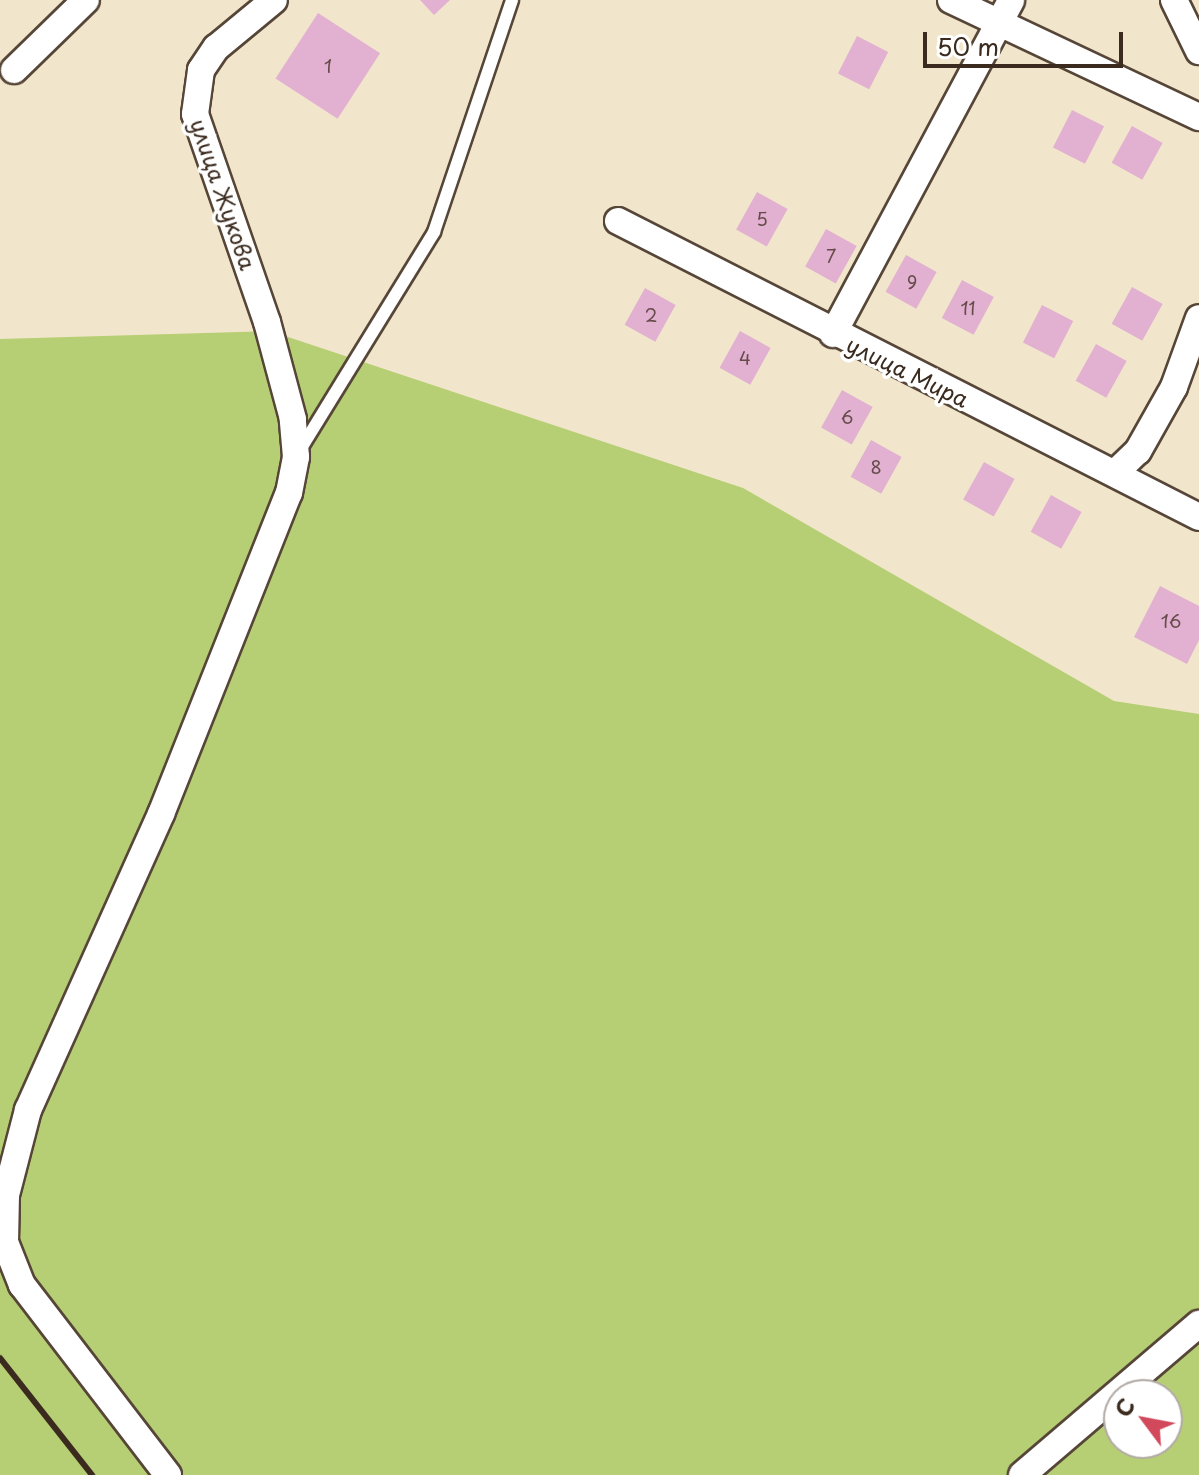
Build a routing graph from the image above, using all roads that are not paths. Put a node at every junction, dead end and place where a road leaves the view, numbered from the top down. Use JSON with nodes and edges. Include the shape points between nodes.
{"nodes":[{"id":1,"x":86,"y":0,"type":"edge"},
{"id":2,"x":274,"y":0,"type":"edge"},
{"id":3,"x":512,"y":0,"type":"edge"},
{"id":4,"x":951,"y":0,"type":"edge"},
{"id":5,"x":1011,"y":0,"type":"edge"},
{"id":6,"x":1174,"y":0,"type":"edge"},
{"id":7,"x":1001,"y":25,"type":"junction"},
{"id":8,"x":1199,"y":51,"type":"edge"},
{"id":9,"x":14,"y":70,"type":"dead end"},
{"id":10,"x":1199,"y":117,"type":"edge"},
{"id":11,"x":618,"y":221,"type":"dead end"},
{"id":12,"x":1199,"y":318,"type":"edge"},
{"id":13,"x":833,"y":334,"type":"junction"},
{"id":14,"x":296,"y":457,"type":"junction"},
{"id":15,"x":1115,"y":473,"type":"junction"},
{"id":16,"x":1199,"y":517,"type":"edge"},
{"id":17,"x":1199,"y":1324,"type":"edge"},
{"id":18,"x":168,"y":1475,"type":"edge"},
{"id":19,"x":1022,"y":1475,"type":"edge"}],
"edges":[{"from":1,"to":9,"type":"street"},
{"from":2,"to":14,"type":"street","name":"улица Жукова","via":[[216,48],[201,70],[195,114],[267,322],[293,419]]},
{"from":3,"to":14,"type":"lane","via":[[434,232]]},
{"from":4,"to":7,"type":"street"},
{"from":5,"to":7,"type":"street"},
{"from":6,"to":8,"type":"street"},
{"from":7,"to":10,"type":"street"},
{"from":7,"to":13,"type":"street"},
{"from":11,"to":13,"type":"street","name":"улица Мира"},
{"from":12,"to":15,"type":"street","via":[[1174,387],[1138,451]]},
{"from":13,"to":15,"type":"street","name":"улица Мира"},
{"from":14,"to":18,"type":"street","name":"улица Жукова","via":[[289,493],[161,814],[28,1110],[6,1195],[5,1242],[22,1285]]},
{"from":15,"to":16,"type":"street","name":"улица Мира"},
{"from":17,"to":19,"type":"street"}]}
